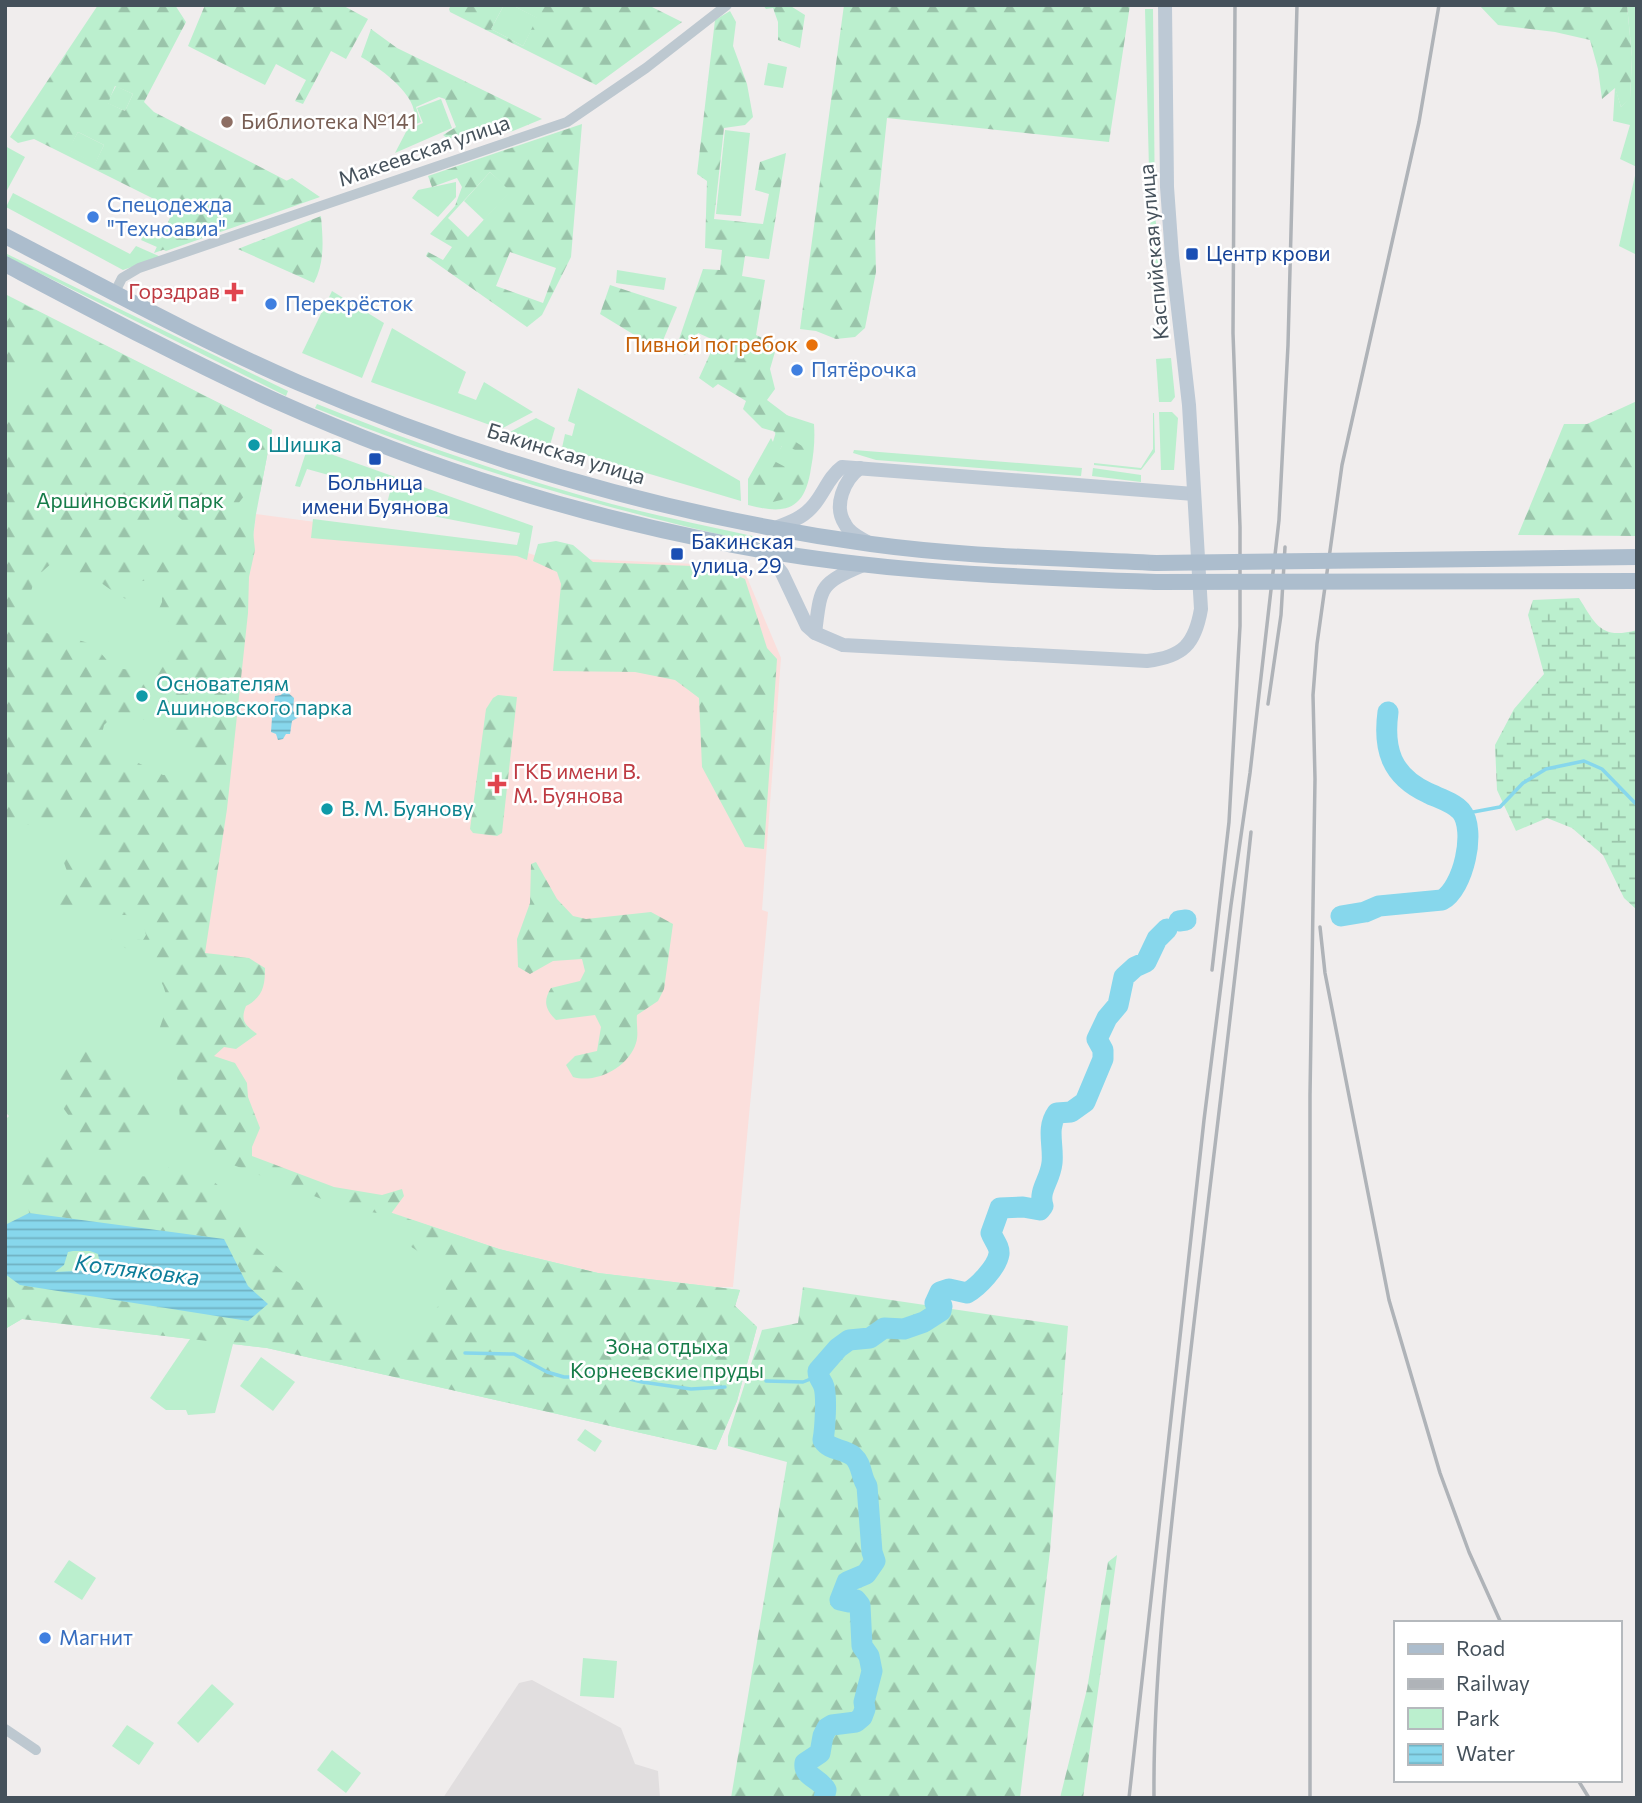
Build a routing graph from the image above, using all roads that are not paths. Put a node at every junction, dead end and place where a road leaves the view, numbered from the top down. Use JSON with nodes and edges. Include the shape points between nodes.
{"nodes":[{"id":1,"x":727,"y":5,"type":"edge"},
{"id":2,"x":1166,"y":5,"type":"edge"},
{"id":3,"x":5,"y":236,"type":"edge"},
{"id":4,"x":5,"y":264,"type":"edge"},
{"id":5,"x":115,"y":292,"type":"junction"},
{"id":6,"x":860,"y":468,"type":"junction"},
{"id":7,"x":1194,"y":495,"type":"junction"},
{"id":8,"x":775,"y":528,"type":"junction"},
{"id":9,"x":872,"y":544,"type":"junction"},
{"id":10,"x":764,"y":550,"type":"junction"},
{"id":11,"x":1637,"y":558,"type":"edge"},
{"id":12,"x":863,"y":565,"type":"junction"},
{"id":13,"x":1637,"y":581,"type":"edge"},
{"id":14,"x":815,"y":633,"type":"junction"},
{"id":15,"x":5,"y":1729,"type":"edge"},
{"id":16,"x":36,"y":1750,"type":"dead end"}],
"edges":[{"from":1,"to":5,"type":"street","name":"Макеевская улица","via":[[567,122],[139,268],[122,278]]},
{"from":2,"to":7,"type":"main road","name":"Каспийская улица","via":[[1168,200]]},
{"from":3,"to":5,"type":"main road","name":"Бакинская улица"},
{"from":4,"to":10,"type":"main road","via":[[256,391],[384,445],[547,500]]},
{"from":5,"to":8,"type":"main road","name":"Бакинская улица","via":[[296,382],[462,444],[643,499]]},
{"from":6,"to":7,"type":"main road"},
{"from":6,"to":8,"type":"main road","via":[[837,470],[803,516]]},
{"from":6,"to":9,"type":"main road","via":[[848,480],[840,508],[845,526]]},
{"from":7,"to":14,"type":"main road","name":"Каспийская улица","via":[[1201,609],[1198,629],[1177,654],[1147,661],[844,645]]},
{"from":8,"to":9,"type":"main road","name":"Бакинская улица"},
{"from":9,"to":11,"type":"main road","name":"Бакинская улица","bridge":true,"via":[[1156,563]]},
{"from":10,"to":12,"type":"main road"},
{"from":10,"to":14,"type":"main road"},
{"from":12,"to":13,"type":"main road","bridge":true,"via":[[1006,577],[1156,582]]},
{"from":12,"to":14,"type":"main road","via":[[826,584]]},
{"from":15,"to":16,"type":"street"}]}
